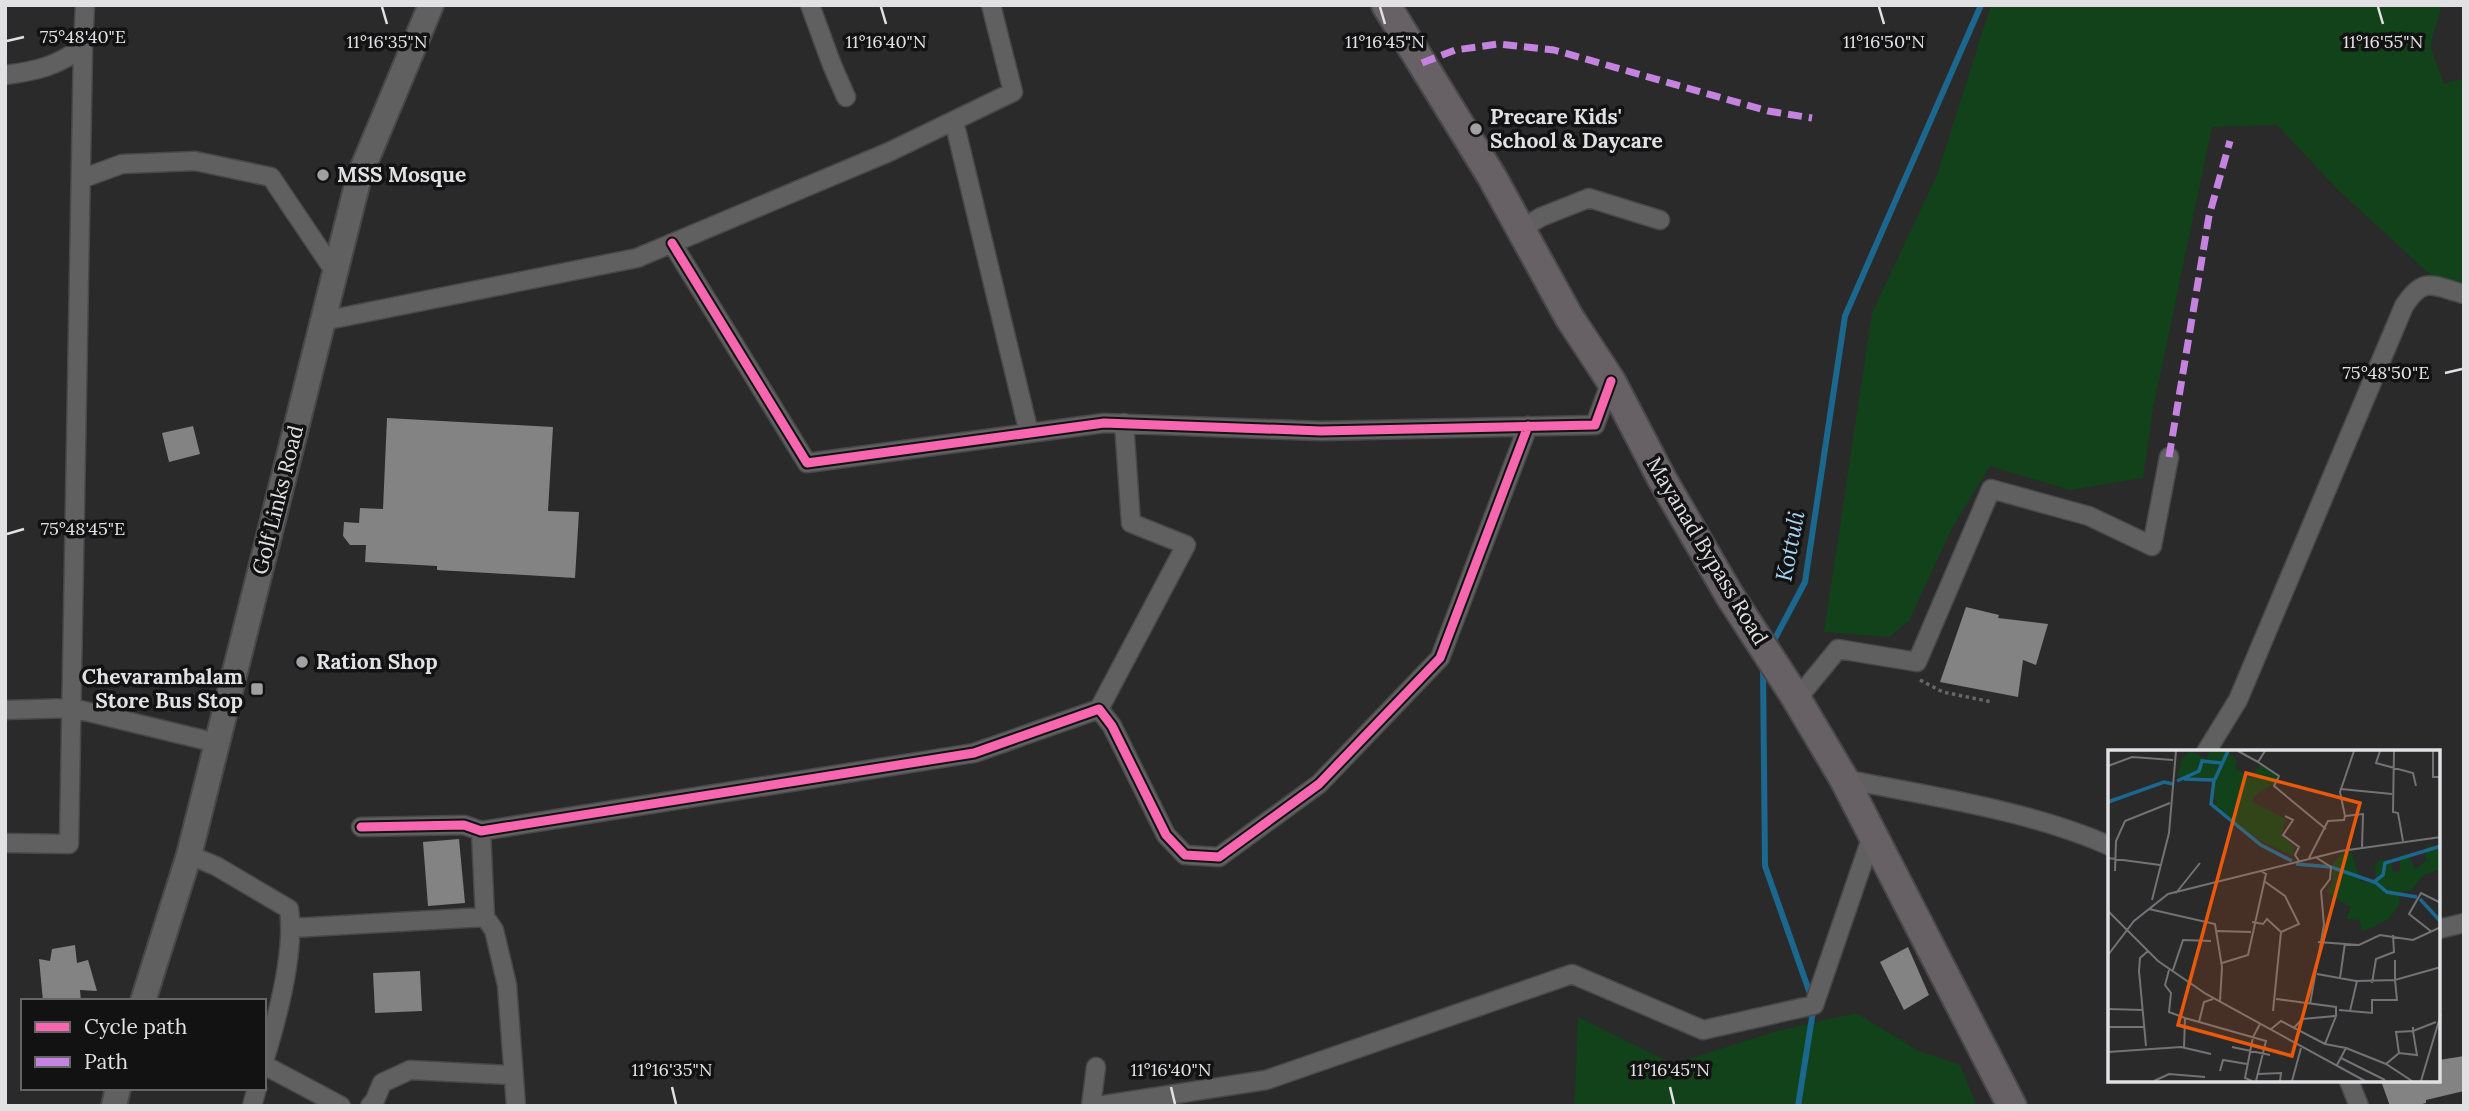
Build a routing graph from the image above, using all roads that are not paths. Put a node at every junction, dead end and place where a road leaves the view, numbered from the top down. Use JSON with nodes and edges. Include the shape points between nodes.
{"nodes":[{"id":1,"x":85,"y":5,"type":"edge"},
{"id":2,"x":431,"y":5,"type":"edge"},
{"id":3,"x":810,"y":5,"type":"edge"},
{"id":4,"x":991,"y":5,"type":"edge"},
{"id":5,"x":1387,"y":5,"type":"edge"},
{"id":6,"x":83,"y":47,"type":"junction"},
{"id":7,"x":5,"y":75,"type":"edge"},
{"id":8,"x":846,"y":97,"type":"dead end"},
{"id":9,"x":954,"y":121,"type":"junction"},
{"id":10,"x":81,"y":178,"type":"junction"},
{"id":11,"x":1660,"y":220,"type":"dead end"},
{"id":12,"x":1521,"y":229,"type":"junction"},
{"id":13,"x":672,"y":243,"type":"junction"},
{"id":14,"x":335,"y":272,"type":"junction"},
{"id":15,"x":2464,"y":294,"type":"edge"},
{"id":16,"x":323,"y":321,"type":"junction"},
{"id":17,"x":1611,"y":381,"type":"junction"},
{"id":18,"x":1124,"y":423,"type":"junction"},
{"id":19,"x":1528,"y":426,"type":"junction"},
{"id":20,"x":1029,"y":433,"type":"junction"},
{"id":21,"x":2169,"y":457,"type":"dead end"},
{"id":22,"x":1795,"y":696,"type":"junction"},
{"id":23,"x":72,"y":708,"type":"junction"},
{"id":24,"x":1098,"y":709,"type":"junction"},
{"id":25,"x":5,"y":710,"type":"edge"},
{"id":26,"x":217,"y":743,"type":"junction"},
{"id":27,"x":2207,"y":750,"type":"edge"},
{"id":28,"x":1844,"y":779,"type":"junction"},
{"id":29,"x":361,"y":827,"type":"dead end"},
{"id":30,"x":481,"y":831,"type":"junction"},
{"id":31,"x":1873,"y":833,"type":"junction"},
{"id":32,"x":5,"y":843,"type":"edge"},
{"id":33,"x":2108,"y":845,"type":"edge"},
{"id":34,"x":189,"y":855,"type":"junction"},
{"id":35,"x":485,"y":917,"type":"junction"},
{"id":36,"x":2464,"y":923,"type":"edge"},
{"id":37,"x":292,"y":928,"type":"junction"},
{"id":38,"x":2441,"y":929,"type":"edge"},
{"id":39,"x":144,"y":999,"type":"edge"},
{"id":40,"x":266,"y":1056,"type":"edge"},
{"id":41,"x":266,"y":1064,"type":"edge"},
{"id":42,"x":1096,"y":1067,"type":"dead end"},
{"id":43,"x":512,"y":1075,"type":"junction"},
{"id":44,"x":2350,"y":1083,"type":"edge"},
{"id":45,"x":341,"y":1106,"type":"edge"},
{"id":46,"x":370,"y":1106,"type":"edge"},
{"id":47,"x":516,"y":1106,"type":"edge"},
{"id":48,"x":1091,"y":1106,"type":"edge"},
{"id":49,"x":1098,"y":1106,"type":"edge"},
{"id":50,"x":2012,"y":1106,"type":"edge"},
{"id":51,"x":2358,"y":1106,"type":"edge"}],
"edges":[{"from":1,"to":6,"type":"street"},
{"from":2,"to":14,"type":"main road","name":"Golf Links Road","via":[[359,177]]},
{"from":3,"to":8,"type":"street"},
{"from":4,"to":9,"type":"street","via":[[1013,92]]},
{"from":5,"to":12,"type":"main road","name":"Mayanad Bypass Road"},
{"from":6,"to":7,"type":"street","via":[[62,62]]},
{"from":6,"to":10,"type":"street"},
{"from":9,"to":13,"type":"street"},
{"from":9,"to":20,"type":"street"},
{"from":10,"to":14,"type":"street","via":[[122,164],[195,161],[271,177]]},
{"from":10,"to":23,"type":"street"},
{"from":11,"to":12,"type":"street","via":[[1589,198]]},
{"from":12,"to":17,"type":"main road","name":"Mayanad Bypass Road","via":[[1569,317]]},
{"from":13,"to":16,"type":"street","via":[[637,258]]},
{"from":13,"to":20,"type":"street","via":[[807,463]]},
{"from":14,"to":16,"type":"main road","name":"Golf Links Road"},
{"from":15,"to":27,"type":"street","via":[[2427,284],[2415,289],[2404,306],[2238,700]]},
{"from":16,"to":26,"type":"main road","name":"Golf Links Road"},
{"from":17,"to":19,"type":"street","via":[[1595,425]]},
{"from":17,"to":22,"type":"main road","name":"Mayanad Bypass Road","via":[[1730,596]]},
{"from":18,"to":19,"type":"street","via":[[1321,431]]},
{"from":18,"to":20,"type":"street"},
{"from":18,"to":24,"type":"street","via":[[1131,523],[1186,545]]},
{"from":19,"to":24,"type":"street","via":[[1440,659],[1319,784],[1219,857],[1185,855],[1166,835],[1112,726]]},
{"from":21,"to":22,"type":"street","via":[[2152,546],[2089,516],[1991,489],[1915,661],[1839,649]]},
{"from":22,"to":28,"type":"main road","name":"Mayanad Bypass Road"},
{"from":23,"to":25,"type":"street"},
{"from":23,"to":26,"type":"street"},
{"from":23,"to":32,"type":"street","via":[[69,844]]},
{"from":24,"to":30,"type":"street","via":[[974,753]]},
{"from":26,"to":34,"type":"main road","name":"Golf Links Road"},
{"from":28,"to":31,"type":"main road","name":"Mayanad Bypass Road"},
{"from":28,"to":33,"type":"street","via":[[2065,828]]},
{"from":29,"to":30,"type":"street","via":[[464,825]]},
{"from":30,"to":35,"type":"street"},
{"from":31,"to":49,"type":"street","via":[[1814,1005],[1703,1030],[1572,974],[1266,1080]]},
{"from":31,"to":50,"type":"main road","name":"Mayanad Bypass Road"},
{"from":34,"to":37,"type":"street","via":[[289,909]]},
{"from":34,"to":39,"type":"main road","name":"Golf Links Road"},
{"from":35,"to":37,"type":"street"},
{"from":35,"to":43,"type":"street","via":[[494,930],[507,985]]},
{"from":36,"to":38,"type":"street"},
{"from":37,"to":40,"type":"street"},
{"from":41,"to":45,"type":"street"},
{"from":42,"to":48,"type":"street"},
{"from":43,"to":46,"type":"street","via":[[410,1070],[382,1083]]},
{"from":43,"to":47,"type":"street"},
{"from":44,"to":51,"type":"street"}]}
